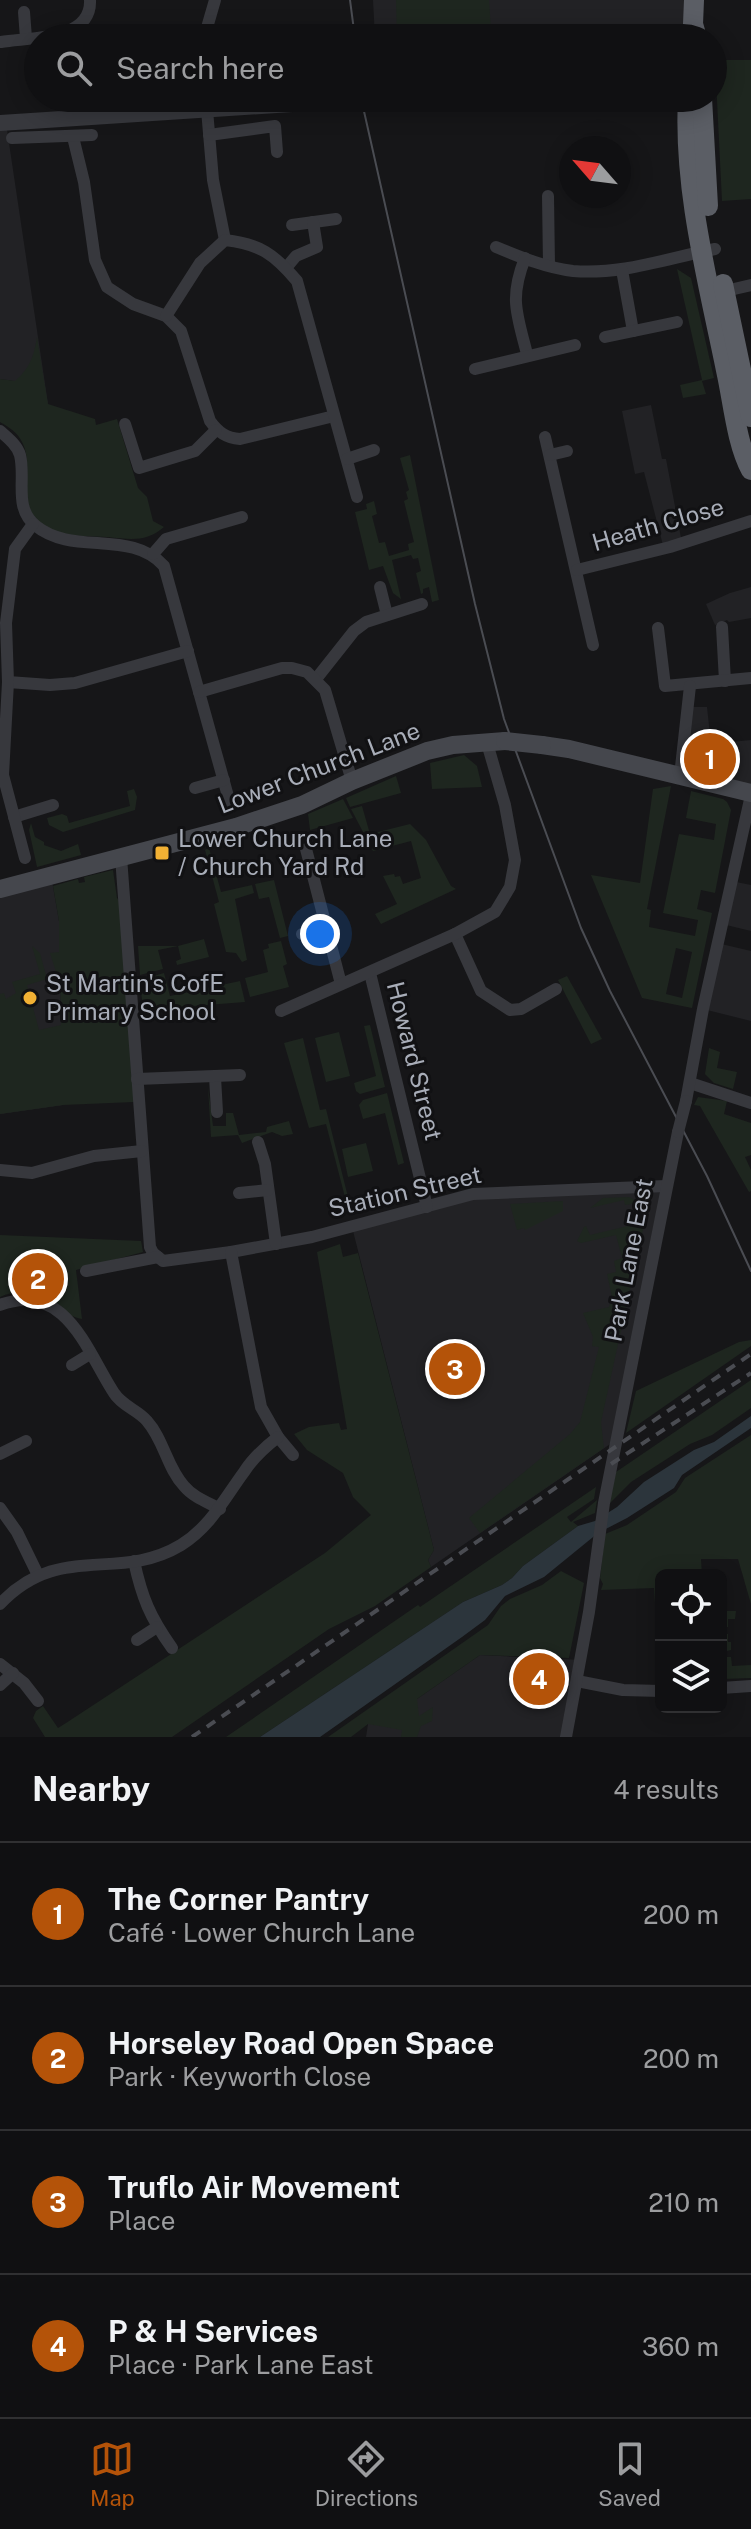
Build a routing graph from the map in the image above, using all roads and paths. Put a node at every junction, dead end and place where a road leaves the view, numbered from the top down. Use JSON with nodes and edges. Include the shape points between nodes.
{"nodes":[{"id":1,"x":90,"y":0,"type":"edge"},
{"id":2,"x":215,"y":0,"type":"edge"},
{"id":3,"x":694,"y":0,"type":"edge"},
{"id":4,"x":24,"y":12,"type":"dead end"},
{"id":5,"x":25,"y":24,"type":"edge"},
{"id":6,"x":80,"y":24,"type":"edge"},
{"id":7,"x":208,"y":24,"type":"edge"},
{"id":8,"x":694,"y":24,"type":"edge"},
{"id":9,"x":24,"y":38,"type":"edge"},
{"id":10,"x":1,"y":42,"type":"edge"},
{"id":11,"x":114,"y":112,"type":"edge"},
{"id":12,"x":208,"y":112,"type":"edge"},
{"id":13,"x":689,"y":112,"type":"edge"},
{"id":14,"x":703,"y":112,"type":"edge"},
{"id":15,"x":0,"y":123,"type":"edge"},
{"id":16,"x":92,"y":135,"type":"dead end"},
{"id":17,"x":209,"y":135,"type":"junction"},
{"id":18,"x":73,"y":137,"type":"junction"},
{"id":19,"x":12,"y":138,"type":"dead end"},
{"id":20,"x":277,"y":152,"type":"dead end"},
{"id":21,"x":548,"y":196,"type":"dead end"},
{"id":22,"x":336,"y":219,"type":"dead end"},
{"id":23,"x":313,"y":222,"type":"junction"},
{"id":24,"x":292,"y":225,"type":"dead end"},
{"id":25,"x":225,"y":240,"type":"junction"},
{"id":26,"x":496,"y":247,"type":"dead end"},
{"id":27,"x":709,"y":250,"type":"junction"},
{"id":28,"x":525,"y":258,"type":"junction"},
{"id":29,"x":549,"y":265,"type":"junction"},
{"id":30,"x":286,"y":268,"type":"junction"},
{"id":31,"x":622,"y":270,"type":"junction"},
{"id":32,"x":751,"y":285,"type":"edge"},
{"id":33,"x":717,"y":292,"type":"junction"},
{"id":34,"x":166,"y":316,"type":"junction"},
{"id":35,"x":677,"y":322,"type":"dead end"},
{"id":36,"x":633,"y":331,"type":"junction"},
{"id":37,"x":605,"y":337,"type":"dead end"},
{"id":38,"x":575,"y":345,"type":"dead end"},
{"id":39,"x":527,"y":354,"type":"junction"},
{"id":40,"x":475,"y":369,"type":"dead end"},
{"id":41,"x":746,"y":415,"type":"edge"},
{"id":42,"x":334,"y":416,"type":"junction"},
{"id":43,"x":125,"y":424,"type":"dead end"},
{"id":44,"x":216,"y":430,"type":"junction"},
{"id":45,"x":0,"y":431,"type":"edge"},
{"id":46,"x":545,"y":437,"type":"dead end"},
{"id":47,"x":374,"y":450,"type":"dead end"},
{"id":48,"x":567,"y":451,"type":"dead end"},
{"id":49,"x":550,"y":455,"type":"junction"},
{"id":50,"x":347,"y":459,"type":"junction"},
{"id":51,"x":751,"y":470,"type":"edge"},
{"id":52,"x":357,"y":497,"type":"dead end"},
{"id":53,"x":242,"y":517,"type":"dead end"},
{"id":54,"x":751,"y":521,"type":"edge"},
{"id":55,"x":33,"y":524,"type":"junction"},
{"id":56,"x":153,"y":554,"type":"junction"},
{"id":57,"x":577,"y":570,"type":"junction"},
{"id":58,"x":4,"y":587,"type":"edge"},
{"id":59,"x":380,"y":587,"type":"dead end"},
{"id":60,"x":422,"y":604,"type":"dead end"},
{"id":61,"x":387,"y":615,"type":"junction"},
{"id":62,"x":722,"y":627,"type":"dead end"},
{"id":63,"x":658,"y":628,"type":"dead end"},
{"id":64,"x":593,"y":645,"type":"dead end"},
{"id":65,"x":188,"y":651,"type":"junction"},
{"id":66,"x":751,"y":678,"type":"edge"},
{"id":67,"x":316,"y":679,"type":"junction"},
{"id":68,"x":725,"y":681,"type":"junction"},
{"id":69,"x":8,"y":682,"type":"junction"},
{"id":70,"x":690,"y":686,"type":"junction"},
{"id":71,"x":199,"y":692,"type":"junction"},
{"id":72,"x":496,"y":742,"type":"junction"},
{"id":73,"x":2,"y":775,"type":"edge"},
{"id":74,"x":680,"y":776,"type":"junction"},
{"id":75,"x":224,"y":780,"type":"junction"},
{"id":76,"x":352,"y":781,"type":"junction"},
{"id":77,"x":195,"y":788,"type":"dead end"},
{"id":78,"x":751,"y":794,"type":"edge"},
{"id":79,"x":53,"y":805,"type":"dead end"},
{"id":80,"x":231,"y":807,"type":"dead end"},
{"id":81,"x":14,"y":817,"type":"junction"},
{"id":82,"x":306,"y":849,"type":"dead end"},
{"id":83,"x":121,"y":857,"type":"junction"},
{"id":84,"x":25,"y":858,"type":"dead end"},
{"id":85,"x":0,"y":889,"type":"edge"},
{"id":86,"x":325,"y":925,"type":"junction"},
{"id":87,"x":302,"y":934,"type":"dead end"},
{"id":88,"x":455,"y":934,"type":"junction"},
{"id":89,"x":370,"y":973,"type":"junction"},
{"id":90,"x":341,"y":984,"type":"junction"},
{"id":91,"x":556,"y":989,"type":"dead end"},
{"id":92,"x":510,"y":1010,"type":"junction"},
{"id":93,"x":281,"y":1011,"type":"dead end"},
{"id":94,"x":516,"y":1023,"type":"dead end"},
{"id":95,"x":240,"y":1075,"type":"dead end"},
{"id":96,"x":215,"y":1077,"type":"junction"},
{"id":97,"x":137,"y":1079,"type":"junction"},
{"id":98,"x":690,"y":1083,"type":"junction"},
{"id":99,"x":751,"y":1103,"type":"edge"},
{"id":100,"x":217,"y":1112,"type":"dead end"},
{"id":101,"x":258,"y":1142,"type":"dead end"},
{"id":102,"x":142,"y":1151,"type":"junction"},
{"id":103,"x":0,"y":1170,"type":"edge"},
{"id":104,"x":666,"y":1186,"type":"junction"},
{"id":105,"x":268,"y":1190,"type":"junction"},
{"id":106,"x":239,"y":1193,"type":"dead end"},
{"id":107,"x":427,"y":1207,"type":"junction"},
{"id":108,"x":276,"y":1244,"type":"junction"},
{"id":109,"x":154,"y":1252,"type":"junction"},
{"id":110,"x":231,"y":1252,"type":"junction"},
{"id":111,"x":86,"y":1271,"type":"dead end"},
{"id":112,"x":0,"y":1305,"type":"edge"},
{"id":113,"x":90,"y":1354,"type":"junction"},
{"id":114,"x":72,"y":1365,"type":"dead end"},
{"id":115,"x":278,"y":1437,"type":"junction"},
{"id":116,"x":26,"y":1441,"type":"dead end"},
{"id":117,"x":0,"y":1453,"type":"edge"},
{"id":118,"x":293,"y":1455,"type":"dead end"},
{"id":119,"x":0,"y":1508,"type":"edge"},
{"id":120,"x":220,"y":1509,"type":"junction"},
{"id":121,"x":134,"y":1561,"type":"junction"},
{"id":122,"x":38,"y":1575,"type":"junction"},
{"id":123,"x":0,"y":1604,"type":"edge"},
{"id":124,"x":157,"y":1627,"type":"junction"},
{"id":125,"x":137,"y":1640,"type":"dead end"},
{"id":126,"x":172,"y":1648,"type":"dead end"},
{"id":127,"x":0,"y":1664,"type":"edge"},
{"id":128,"x":13,"y":1673,"type":"junction"},
{"id":129,"x":577,"y":1681,"type":"junction"},
{"id":130,"x":0,"y":1685,"type":"edge"},
{"id":131,"x":751,"y":1686,"type":"edge"},
{"id":132,"x":727,"y":1688,"type":"edge"},
{"id":133,"x":655,"y":1691,"type":"edge"},
{"id":134,"x":38,"y":1701,"type":"dead end"},
{"id":135,"x":566,"y":1737,"type":"edge"}],
"edges":[{"from":1,"to":6,"type":"street","via":[[89,16]]},
{"from":2,"to":7,"type":"street"},
{"from":3,"to":8,"type":"highway"},
{"from":4,"to":5,"type":"street"},
{"from":9,"to":10,"type":"street"},
{"from":11,"to":15,"type":"street"},
{"from":12,"to":17,"type":"street"},
{"from":13,"to":27,"type":"highway","via":[[691,174]]},
{"from":14,"to":27,"type":"highway"},
{"from":16,"to":18,"type":"street"},
{"from":17,"to":20,"type":"street","via":[[275,126]]},
{"from":17,"to":25,"type":"street"},
{"from":18,"to":19,"type":"street"},
{"from":18,"to":34,"type":"street","via":[[95,260],[107,287]]},
{"from":21,"to":29,"type":"street"},
{"from":22,"to":23,"type":"street"},
{"from":23,"to":24,"type":"street"},
{"from":23,"to":30,"type":"street","via":[[317,247],[296,256]]},
{"from":25,"to":30,"type":"street","via":[[249,243]]},
{"from":25,"to":34,"type":"street","via":[[200,263]]},
{"from":26,"to":28,"type":"street"},
{"from":27,"to":31,"type":"street"},
{"from":27,"to":33,"type":"highway"},
{"from":28,"to":29,"type":"street"},
{"from":28,"to":39,"type":"street","via":[[515,305]]},
{"from":29,"to":31,"type":"street"},
{"from":30,"to":42,"type":"street","via":[[297,281]]},
{"from":31,"to":36,"type":"street"},
{"from":32,"to":33,"type":"street"},
{"from":33,"to":41,"type":"highway"},
{"from":33,"to":41,"type":"highway","via":[[718,331]]},
{"from":34,"to":44,"type":"street","via":[[186,341]]},
{"from":35,"to":36,"type":"street"},
{"from":36,"to":37,"type":"street"},
{"from":38,"to":39,"type":"street"},
{"from":39,"to":40,"type":"street"},
{"from":41,"to":51,"type":"highway","via":[[744,448]]},
{"from":42,"to":44,"type":"street","via":[[240,439]]},
{"from":42,"to":50,"type":"street"},
{"from":43,"to":44,"type":"street","via":[[139,468],[195,451]]},
{"from":45,"to":55,"type":"street","via":[[19,452],[25,514]]},
{"from":46,"to":49,"type":"street","name":"Heath Close"},
{"from":47,"to":50,"type":"street"},
{"from":48,"to":49,"type":"street"},
{"from":49,"to":57,"type":"street","name":"Heath Close"},
{"from":50,"to":52,"type":"street"},
{"from":53,"to":56,"type":"street","via":[[166,539]]},
{"from":54,"to":57,"type":"street","name":"Heath Close"},
{"from":55,"to":56,"type":"street","via":[[59,539]]},
{"from":55,"to":58,"type":"street","via":[[15,549]]},
{"from":56,"to":65,"type":"street","via":[[168,573]]},
{"from":57,"to":64,"type":"street","name":"Heath Close"},
{"from":58,"to":69,"type":"street"},
{"from":59,"to":61,"type":"street"},
{"from":60,"to":61,"type":"street"},
{"from":61,"to":67,"type":"street","via":[[354,631]]},
{"from":62,"to":68,"type":"street"},
{"from":63,"to":70,"type":"street","via":[[665,686]]},
{"from":65,"to":69,"type":"street","via":[[75,683]]},
{"from":65,"to":71,"type":"street"},
{"from":66,"to":68,"type":"street"},
{"from":67,"to":71,"type":"street","via":[[282,668]]},
{"from":67,"to":76,"type":"street","via":[[325,690]]},
{"from":68,"to":70,"type":"street"},
{"from":69,"to":73,"type":"street"},
{"from":70,"to":74,"type":"street"},
{"from":71,"to":75,"type":"street"},
{"from":72,"to":74,"type":"main road","name":"Lower Church Lane","bridge":true,"via":[[542,745]]},
{"from":72,"to":76,"type":"main road","name":"Lower Church Lane","via":[[427,751]]},
{"from":72,"to":88,"type":"street","via":[[515,868],[495,912]]},
{"from":73,"to":81,"type":"street"},
{"from":74,"to":78,"type":"main road","name":"Lower Church Lane"},
{"from":75,"to":77,"type":"street"},
{"from":75,"to":80,"type":"street"},
{"from":76,"to":83,"type":"main road","name":"Lower Church Lane","via":[[236,827]]},
{"from":78,"to":98,"type":"street","name":"Park Lane East"},
{"from":79,"to":81,"type":"street"},
{"from":81,"to":84,"type":"street"},
{"from":82,"to":86,"type":"street"},
{"from":83,"to":85,"type":"main road","name":"Lower Church Lane"},
{"from":83,"to":97,"type":"street"},
{"from":86,"to":87,"type":"street"},
{"from":86,"to":90,"type":"street"},
{"from":88,"to":89,"type":"street"},
{"from":88,"to":92,"type":"street","via":[[481,991]]},
{"from":89,"to":90,"type":"street"},
{"from":89,"to":107,"type":"street","name":"Howard Street"},
{"from":90,"to":93,"type":"street"},
{"from":91,"to":92,"type":"street"},
{"from":92,"to":94,"type":"street"},
{"from":95,"to":96,"type":"street"},
{"from":96,"to":97,"type":"street"},
{"from":96,"to":100,"type":"street"},
{"from":97,"to":102,"type":"street"},
{"from":98,"to":99,"type":"street"},
{"from":98,"to":104,"type":"street","name":"Park Lane East","bridge":true},
{"from":101,"to":105,"type":"street"},
{"from":102,"to":103,"type":"street","via":[[94,1156],[32,1173]]},
{"from":102,"to":109,"type":"street"},
{"from":104,"to":107,"type":"street","name":"Station Street","via":[[473,1194]]},
{"from":104,"to":129,"type":"street","name":"Park Lane East","via":[[604,1503]]},
{"from":105,"to":106,"type":"street"},
{"from":105,"to":108,"type":"street"},
{"from":107,"to":108,"type":"street","name":"Station Street"},
{"from":108,"to":110,"type":"street","name":"Station Street"},
{"from":109,"to":110,"type":"street","name":"Station Street","via":[[170,1262]]},
{"from":109,"to":111,"type":"street","name":"Station Street"},
{"from":110,"to":115,"type":"street","via":[[261,1407]]},
{"from":112,"to":113,"type":"street","via":[[21,1299],[53,1308],[76,1325]]},
{"from":113,"to":114,"type":"street"},
{"from":113,"to":120,"type":"street","via":[[114,1395],[149,1423],[181,1483]]},
{"from":115,"to":118,"type":"street"},
{"from":115,"to":120,"type":"street","via":[[244,1472]]},
{"from":116,"to":117,"type":"street"},
{"from":119,"to":122,"type":"street"},
{"from":120,"to":121,"type":"street","via":[[181,1545]]},
{"from":121,"to":122,"type":"street","via":[[77,1564]]},
{"from":121,"to":124,"type":"street","via":[[141,1595]]},
{"from":122,"to":123,"type":"street"},
{"from":124,"to":125,"type":"street"},
{"from":124,"to":126,"type":"street"},
{"from":127,"to":128,"type":"street"},
{"from":128,"to":130,"type":"street"},
{"from":128,"to":134,"type":"street"},
{"from":129,"to":133,"type":"street"},
{"from":129,"to":135,"type":"street","name":"Park Lane East"},
{"from":131,"to":132,"type":"street"}]}
